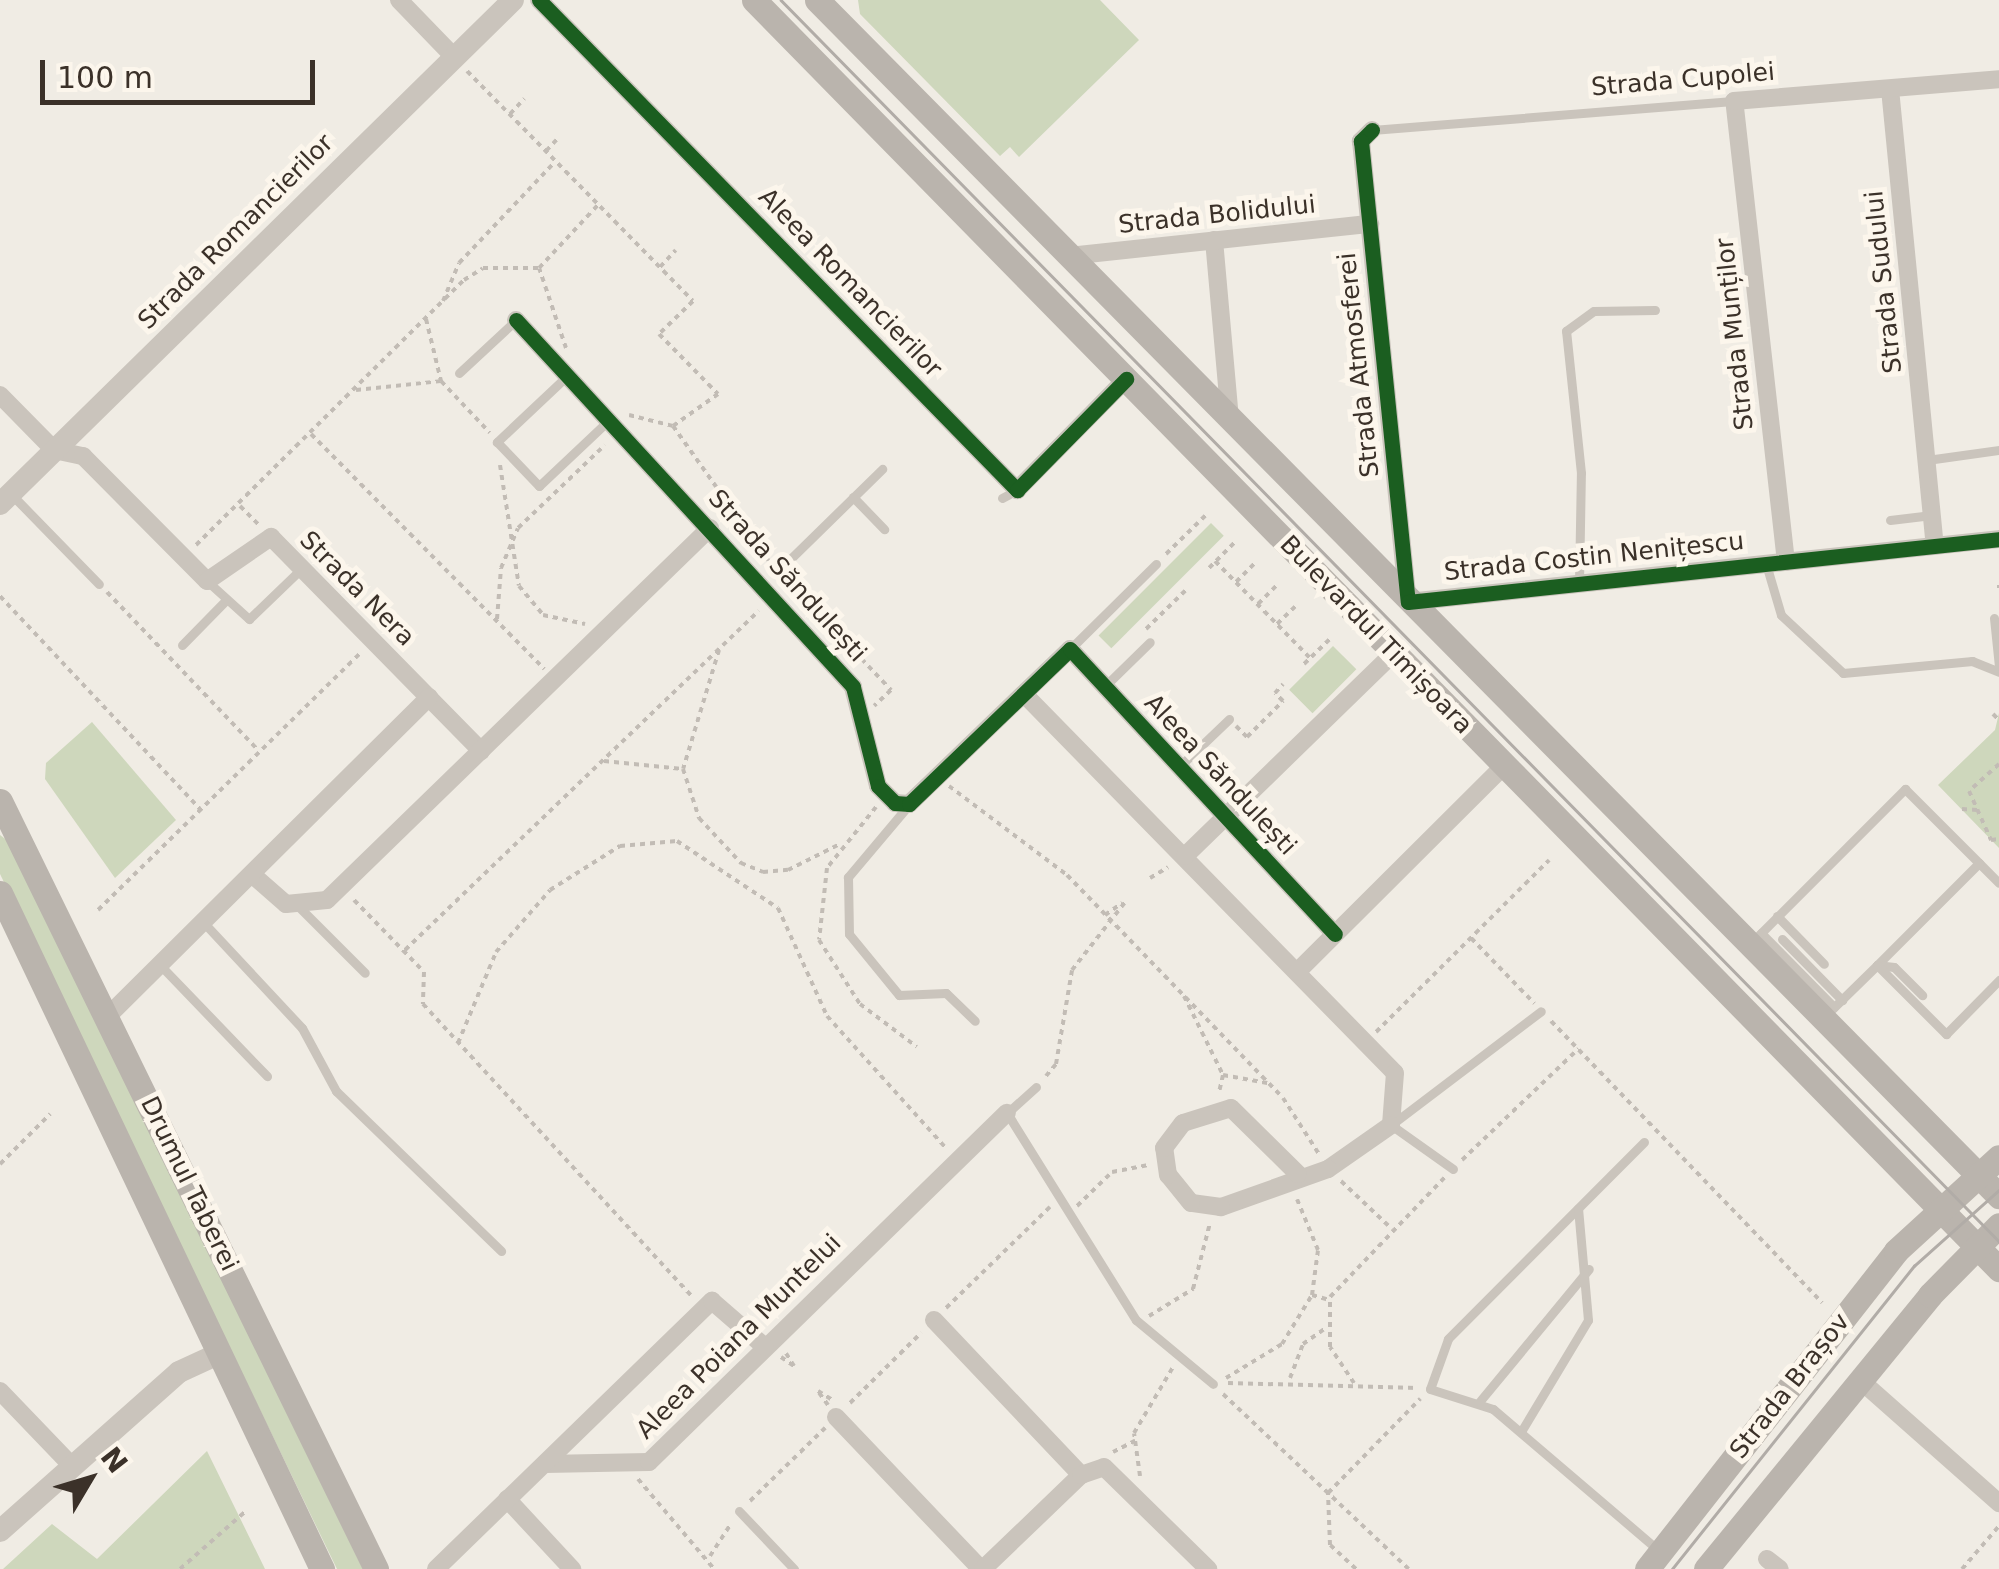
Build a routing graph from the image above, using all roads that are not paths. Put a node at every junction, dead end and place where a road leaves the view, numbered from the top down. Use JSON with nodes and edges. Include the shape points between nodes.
{"nodes":[{"id":1,"x":399,"y":0,"type":"edge"},
{"id":2,"x":512,"y":0,"type":"edge"},
{"id":3,"x":539,"y":0,"type":"edge"},
{"id":4,"x":754,"y":0,"type":"edge"},
{"id":5,"x":817,"y":0,"type":"edge"},
{"id":6,"x":454,"y":57,"type":"junction"},
{"id":7,"x":1999,"y":79,"type":"edge"},
{"id":8,"x":1890,"y":88,"type":"junction"},
{"id":9,"x":1734,"y":101,"type":"junction"},
{"id":10,"x":1372,"y":130,"type":"joint"},
{"id":11,"x":997,"y":183,"type":"junction"},
{"id":12,"x":965,"y":215,"type":"junction"},
{"id":13,"x":1370,"y":224,"type":"junction"},
{"id":14,"x":1214,"y":240,"type":"junction"},
{"id":15,"x":1069,"y":256,"type":"junction"},
{"id":16,"x":1656,"y":310,"type":"dead end"},
{"id":17,"x":516,"y":320,"type":"joint"},
{"id":18,"x":459,"y":373,"type":"dead end"},
{"id":19,"x":568,"y":376,"type":"junction"},
{"id":20,"x":1126,"y":379,"type":"junction"},
{"id":21,"x":0,"y":395,"type":"edge"},
{"id":22,"x":1230,"y":420,"type":"junction"},
{"id":23,"x":618,"y":422,"type":"junction"},
{"id":24,"x":54,"y":450,"type":"junction"},
{"id":25,"x":1999,"y":450,"type":"edge"},
{"id":26,"x":1927,"y":466,"type":"junction"},
{"id":27,"x":882,"y":469,"type":"dead end"},
{"id":28,"x":853,"y":497,"type":"junction"},
{"id":29,"x":5,"y":499,"type":"edge"},
{"id":30,"x":1932,"y":514,"type":"junction"},
{"id":31,"x":1890,"y":520,"type":"dead end"},
{"id":32,"x":710,"y":528,"type":"junction"},
{"id":33,"x":884,"y":529,"type":"dead end"},
{"id":34,"x":1999,"y":538,"type":"edge"},
{"id":35,"x":1935,"y":546,"type":"junction"},
{"id":36,"x":1786,"y":562,"type":"junction"},
{"id":37,"x":1156,"y":564,"type":"road end"},
{"id":38,"x":1766,"y":564,"type":"junction"},
{"id":39,"x":302,"y":568,"type":"junction"},
{"id":40,"x":778,"y":571,"type":"dead end"},
{"id":41,"x":207,"y":581,"type":"junction"},
{"id":42,"x":1579,"y":583,"type":"junction"},
{"id":43,"x":99,"y":584,"type":"road end"},
{"id":44,"x":226,"y":600,"type":"junction"},
{"id":45,"x":1408,"y":602,"type":"junction"},
{"id":46,"x":1994,"y":618,"type":"dead end"},
{"id":47,"x":1150,"y":642,"type":"dead end"},
{"id":48,"x":182,"y":645,"type":"dead end"},
{"id":49,"x":1070,"y":649,"type":"junction"},
{"id":50,"x":1394,"y":653,"type":"junction"},
{"id":51,"x":1999,"y":669,"type":"edge"},
{"id":52,"x":1104,"y":687,"type":"junction"},
{"id":53,"x":1024,"y":694,"type":"junction"},
{"id":54,"x":428,"y":697,"type":"junction"},
{"id":55,"x":1228,"y":719,"type":"dead end"},
{"id":56,"x":482,"y":751,"type":"junction"},
{"id":57,"x":1504,"y":766,"type":"junction"},
{"id":58,"x":1179,"y":767,"type":"junction"},
{"id":59,"x":909,"y":804,"type":"junction"},
{"id":60,"x":1606,"y":804,"type":"junction"},
{"id":61,"x":4,"y":815,"type":"edge"},
{"id":62,"x":1225,"y":817,"type":"junction"},
{"id":63,"x":1573,"y":836,"type":"junction"},
{"id":64,"x":1185,"y":856,"type":"junction"},
{"id":65,"x":1978,"y":863,"type":"junction"},
{"id":66,"x":255,"y":877,"type":"junction"},
{"id":67,"x":1999,"y":883,"type":"edge"},
{"id":68,"x":0,"y":893,"type":"edge"},
{"id":69,"x":299,"y":907,"type":"junction"},
{"id":70,"x":1778,"y":916,"type":"junction"},
{"id":71,"x":205,"y":924,"type":"junction"},
{"id":72,"x":1335,"y":934,"type":"junction"},
{"id":73,"x":1782,"y":939,"type":"dead end"},
{"id":74,"x":1754,"y":940,"type":"junction"},
{"id":75,"x":1824,"y":964,"type":"dead end"},
{"id":76,"x":1877,"y":965,"type":"junction"},
{"id":77,"x":161,"y":966,"type":"junction"},
{"id":78,"x":1297,"y":972,"type":"junction"},
{"id":79,"x":365,"y":973,"type":"dead end"},
{"id":80,"x":1999,"y":980,"type":"edge"},
{"id":81,"x":1922,"y":995,"type":"dead end"},
{"id":82,"x":1832,"y":1010,"type":"junction"},
{"id":83,"x":1542,"y":1011,"type":"road end"},
{"id":84,"x":107,"y":1016,"type":"junction"},
{"id":85,"x":975,"y":1021,"type":"dead end"},
{"id":86,"x":268,"y":1076,"type":"dead end"},
{"id":87,"x":1036,"y":1087,"type":"road end"},
{"id":88,"x":1007,"y":1113,"type":"junction"},
{"id":89,"x":1391,"y":1124,"type":"junction"},
{"id":90,"x":1644,"y":1142,"type":"dead end"},
{"id":91,"x":1999,"y":1157,"type":"edge"},
{"id":92,"x":1453,"y":1169,"type":"road end"},
{"id":93,"x":1974,"y":1172,"type":"junction"},
{"id":94,"x":1291,"y":1176,"type":"junction"},
{"id":95,"x":1999,"y":1196,"type":"edge"},
{"id":96,"x":1937,"y":1206,"type":"junction"},
{"id":97,"x":1578,"y":1208,"type":"junction"},
{"id":98,"x":1999,"y":1225,"type":"edge"},
{"id":99,"x":1976,"y":1246,"type":"junction"},
{"id":100,"x":501,"y":1251,"type":"dead end"},
{"id":101,"x":1589,"y":1269,"type":"junction"},
{"id":102,"x":1999,"y":1269,"type":"edge"},
{"id":103,"x":934,"y":1320,"type":"road end"},
{"id":104,"x":764,"y":1346,"type":"junction"},
{"id":105,"x":218,"y":1354,"type":"junction"},
{"id":106,"x":1860,"y":1380,"type":"junction"},
{"id":107,"x":1213,"y":1384,"type":"road end"},
{"id":108,"x":0,"y":1391,"type":"edge"},
{"id":109,"x":1480,"y":1400,"type":"junction"},
{"id":110,"x":836,"y":1418,"type":"road end"},
{"id":111,"x":1522,"y":1430,"type":"junction"},
{"id":112,"x":545,"y":1464,"type":"junction"},
{"id":113,"x":72,"y":1466,"type":"junction"},
{"id":114,"x":1080,"y":1475,"type":"junction"},
{"id":115,"x":508,"y":1500,"type":"junction"},
{"id":116,"x":1999,"y":1503,"type":"edge"},
{"id":117,"x":739,"y":1511,"type":"road end"},
{"id":118,"x":0,"y":1531,"type":"edge"},
{"id":119,"x":1654,"y":1561,"type":"edge"},
{"id":120,"x":322,"y":1569,"type":"edge"},
{"id":121,"x":376,"y":1569,"type":"edge"},
{"id":122,"x":436,"y":1569,"type":"edge"},
{"id":123,"x":572,"y":1569,"type":"edge"},
{"id":124,"x":794,"y":1569,"type":"edge"},
{"id":125,"x":982,"y":1569,"type":"edge"},
{"id":126,"x":1208,"y":1569,"type":"edge"},
{"id":127,"x":1706,"y":1569,"type":"edge"}],
"edges":[{"from":1,"to":6,"type":"street"},
{"from":2,"to":6,"type":"street","name":"Strada Romancierilor"},
{"from":3,"to":20,"type":"street","name":"Aleea Romancierilor","via":[[1010,494]]},
{"from":4,"to":12,"type":"main road","name":"Bulevardul Timișoara"},
{"from":5,"to":11,"type":"main road","name":"Bulevardul Timișoara"},
{"from":6,"to":24,"type":"street","name":"Strada Romancierilor"},
{"from":7,"to":8,"type":"street","name":"Strada Cupolei"},
{"from":8,"to":9,"type":"street","name":"Strada Cupolei"},
{"from":8,"to":26,"type":"street","name":"Strada Sudului"},
{"from":9,"to":10,"type":"lane","name":"Strada Cupolei"},
{"from":9,"to":36,"type":"street","name":"Strada Munților"},
{"from":10,"to":13,"type":"street","name":"Strada Atmosferei","via":[[1361,141]]},
{"from":11,"to":12,"type":"main road"},
{"from":11,"to":15,"type":"main road","name":"Bulevardul Timișoara"},
{"from":12,"to":20,"type":"main road","name":"Bulevardul Timișoara"},
{"from":13,"to":14,"type":"street","name":"Strada Bolidului"},
{"from":13,"to":45,"type":"street","name":"Strada Atmosferei"},
{"from":14,"to":15,"type":"street","name":"Strada Bolidului"},
{"from":14,"to":22,"type":"street"},
{"from":15,"to":22,"type":"main road","name":"Bulevardul Timișoara"},
{"from":16,"to":42,"type":"lane","via":[[1594,312],[1566,331],[1581,473]]},
{"from":17,"to":18,"type":"lane"},
{"from":17,"to":19,"type":"street","name":"Strada Săndulești"},
{"from":19,"to":23,"type":"street","name":"Strada Săndulești"},
{"from":19,"to":23,"type":"lane","via":[[498,442],[538,486]]},
{"from":20,"to":50,"type":"main road","name":"Bulevardul Timișoara"},
{"from":21,"to":24,"type":"street"},
{"from":22,"to":45,"type":"main road","name":"Bulevardul Timișoara"},
{"from":23,"to":32,"type":"street","name":"Strada Săndulești"},
{"from":24,"to":29,"type":"street","name":"Strada Romancierilor"},
{"from":24,"to":41,"type":"street","via":[[84,456]]},
{"from":25,"to":26,"type":"lane"},
{"from":26,"to":30,"type":"street","name":"Strada Sudului"},
{"from":27,"to":28,"type":"lane"},
{"from":28,"to":33,"type":"lane"},
{"from":28,"to":40,"type":"lane"},
{"from":29,"to":43,"type":"lane"},
{"from":30,"to":31,"type":"lane"},
{"from":30,"to":35,"type":"street","name":"Strada Sudului"},
{"from":32,"to":56,"type":"street"},
{"from":32,"to":59,"type":"street","name":"Strada Săndulești","via":[[853,687],[878,786]]},
{"from":34,"to":35,"type":"street","name":"Strada Costin Nenițescu"},
{"from":35,"to":36,"type":"street","name":"Strada Costin Nenițescu"},
{"from":36,"to":38,"type":"street","name":"Strada Costin Nenițescu"},
{"from":37,"to":49,"type":"lane"},
{"from":38,"to":42,"type":"street","name":"Strada Costin Nenițescu"},
{"from":38,"to":51,"type":"lane","via":[[1781,615],[1843,673],[1972,661]]},
{"from":39,"to":41,"type":"street","name":"Strada Nera","via":[[270,537]]},
{"from":39,"to":44,"type":"lane","via":[[250,619]]},
{"from":39,"to":54,"type":"street","name":"Strada Nera"},
{"from":41,"to":44,"type":"lane"},
{"from":42,"to":45,"type":"street","name":"Strada Costin Nenițescu"},
{"from":44,"to":48,"type":"lane"},
{"from":45,"to":60,"type":"main road","name":"Bulevardul Timișoara"},
{"from":46,"to":51,"type":"lane"},
{"from":47,"to":52,"type":"lane"},
{"from":49,"to":52,"type":"street","name":"Aleea Săndulești"},
{"from":49,"to":53,"type":"street"},
{"from":50,"to":57,"type":"main road","name":"Bulevardul Timișoara"},
{"from":50,"to":62,"type":"street"},
{"from":52,"to":58,"type":"street","name":"Aleea Săndulești"},
{"from":53,"to":59,"type":"street"},
{"from":53,"to":64,"type":"street"},
{"from":54,"to":56,"type":"street","name":"Strada Nera"},
{"from":54,"to":66,"type":"street"},
{"from":55,"to":58,"type":"lane"},
{"from":56,"to":69,"type":"street","via":[[342,888]]},
{"from":57,"to":63,"type":"main road","name":"Bulevardul Timișoara"},
{"from":57,"to":72,"type":"street"},
{"from":58,"to":62,"type":"street","name":"Aleea Săndulești"},
{"from":59,"to":85,"type":"lane","via":[[848,878],[849,934],[899,995],[946,993]]},
{"from":60,"to":63,"type":"main road"},
{"from":60,"to":74,"type":"main road","name":"Bulevardul Timișoara"},
{"from":61,"to":84,"type":"main road","name":"Drumul Taberei"},
{"from":62,"to":64,"type":"street"},
{"from":62,"to":72,"type":"street","name":"Aleea Săndulești"},
{"from":63,"to":96,"type":"main road","name":"Bulevardul Timișoara"},
{"from":64,"to":78,"type":"street"},
{"from":65,"to":67,"type":"lane"},
{"from":65,"to":70,"type":"lane","via":[[1904,789]]},
{"from":65,"to":76,"type":"lane"},
{"from":66,"to":69,"type":"street"},
{"from":66,"to":71,"type":"street"},
{"from":68,"to":105,"type":"main road","name":"Drumul Taberei"},
{"from":69,"to":79,"type":"lane"},
{"from":70,"to":74,"type":"lane"},
{"from":70,"to":75,"type":"lane"},
{"from":71,"to":77,"type":"street"},
{"from":71,"to":100,"type":"lane","via":[[302,1028],[336,1091]]},
{"from":72,"to":78,"type":"street"},
{"from":73,"to":82,"type":"lane"},
{"from":74,"to":82,"type":"main road","name":"Bulevardul Timișoara"},
{"from":76,"to":80,"type":"lane","via":[[1946,1034]]},
{"from":76,"to":81,"type":"lane","via":[[1894,967]]},
{"from":76,"to":82,"type":"lane"},
{"from":77,"to":84,"type":"street"},
{"from":77,"to":86,"type":"lane"},
{"from":78,"to":89,"type":"street","via":[[1398,1083]]},
{"from":82,"to":93,"type":"main road","name":"Bulevardul Timișoara"},
{"from":83,"to":89,"type":"lane"},
{"from":84,"to":121,"type":"main road","name":"Drumul Taberei"},
{"from":87,"to":88,"type":"lane"},
{"from":88,"to":104,"type":"street","name":"Aleea Poiana Muntelui"},
{"from":88,"to":107,"type":"lane","via":[[1066,1196],[1136,1320]]},
{"from":89,"to":92,"type":"lane"},
{"from":89,"to":94,"type":"street","via":[[1328,1169]]},
{"from":90,"to":97,"type":"lane"},
{"from":91,"to":93,"type":"main road","name":"Strada Brașov"},
{"from":93,"to":95,"type":"main road","name":"Bulevardul Timișoara"},
{"from":93,"to":96,"type":"main road","name":"Strada Brașov"},
{"from":94,"to":94,"type":"street","via":[[1244,1116],[1216,1106],[1184,1122],[1165,1163],[1192,1202],[1221,1207]]},
{"from":96,"to":99,"type":"main road","name":"Bulevardul Timișoara"},
{"from":96,"to":119,"type":"main road","name":"Strada Brașov"},
{"from":97,"to":101,"type":"lane"},
{"from":97,"to":109,"type":"lane","via":[[1448,1339],[1430,1389]]},
{"from":98,"to":99,"type":"main road","name":"Strada Brașov"},
{"from":99,"to":102,"type":"main road","name":"Bulevardul Timișoara"},
{"from":99,"to":106,"type":"main road","name":"Strada Brașov"},
{"from":101,"to":109,"type":"lane"},
{"from":101,"to":111,"type":"lane","via":[[1588,1320]]},
{"from":103,"to":114,"type":"street"},
{"from":104,"to":112,"type":"street","name":"Aleea Poiana Muntelui","via":[[649,1462]]},
{"from":104,"to":112,"type":"street","via":[[722,1304],[702,1308]]},
{"from":105,"to":113,"type":"street","via":[[180,1372]]},
{"from":105,"to":120,"type":"main road","name":"Drumul Taberei"},
{"from":106,"to":116,"type":"street"},
{"from":106,"to":127,"type":"main road","name":"Strada Brașov"},
{"from":108,"to":113,"type":"street"},
{"from":109,"to":111,"type":"lane"},
{"from":110,"to":125,"type":"street"},
{"from":111,"to":119,"type":"lane"},
{"from":112,"to":115,"type":"street"},
{"from":113,"to":118,"type":"street"},
{"from":114,"to":125,"type":"street"},
{"from":114,"to":126,"type":"street","via":[[1115,1471]]},
{"from":115,"to":122,"type":"street"},
{"from":115,"to":123,"type":"street"},
{"from":117,"to":124,"type":"lane"}]}
